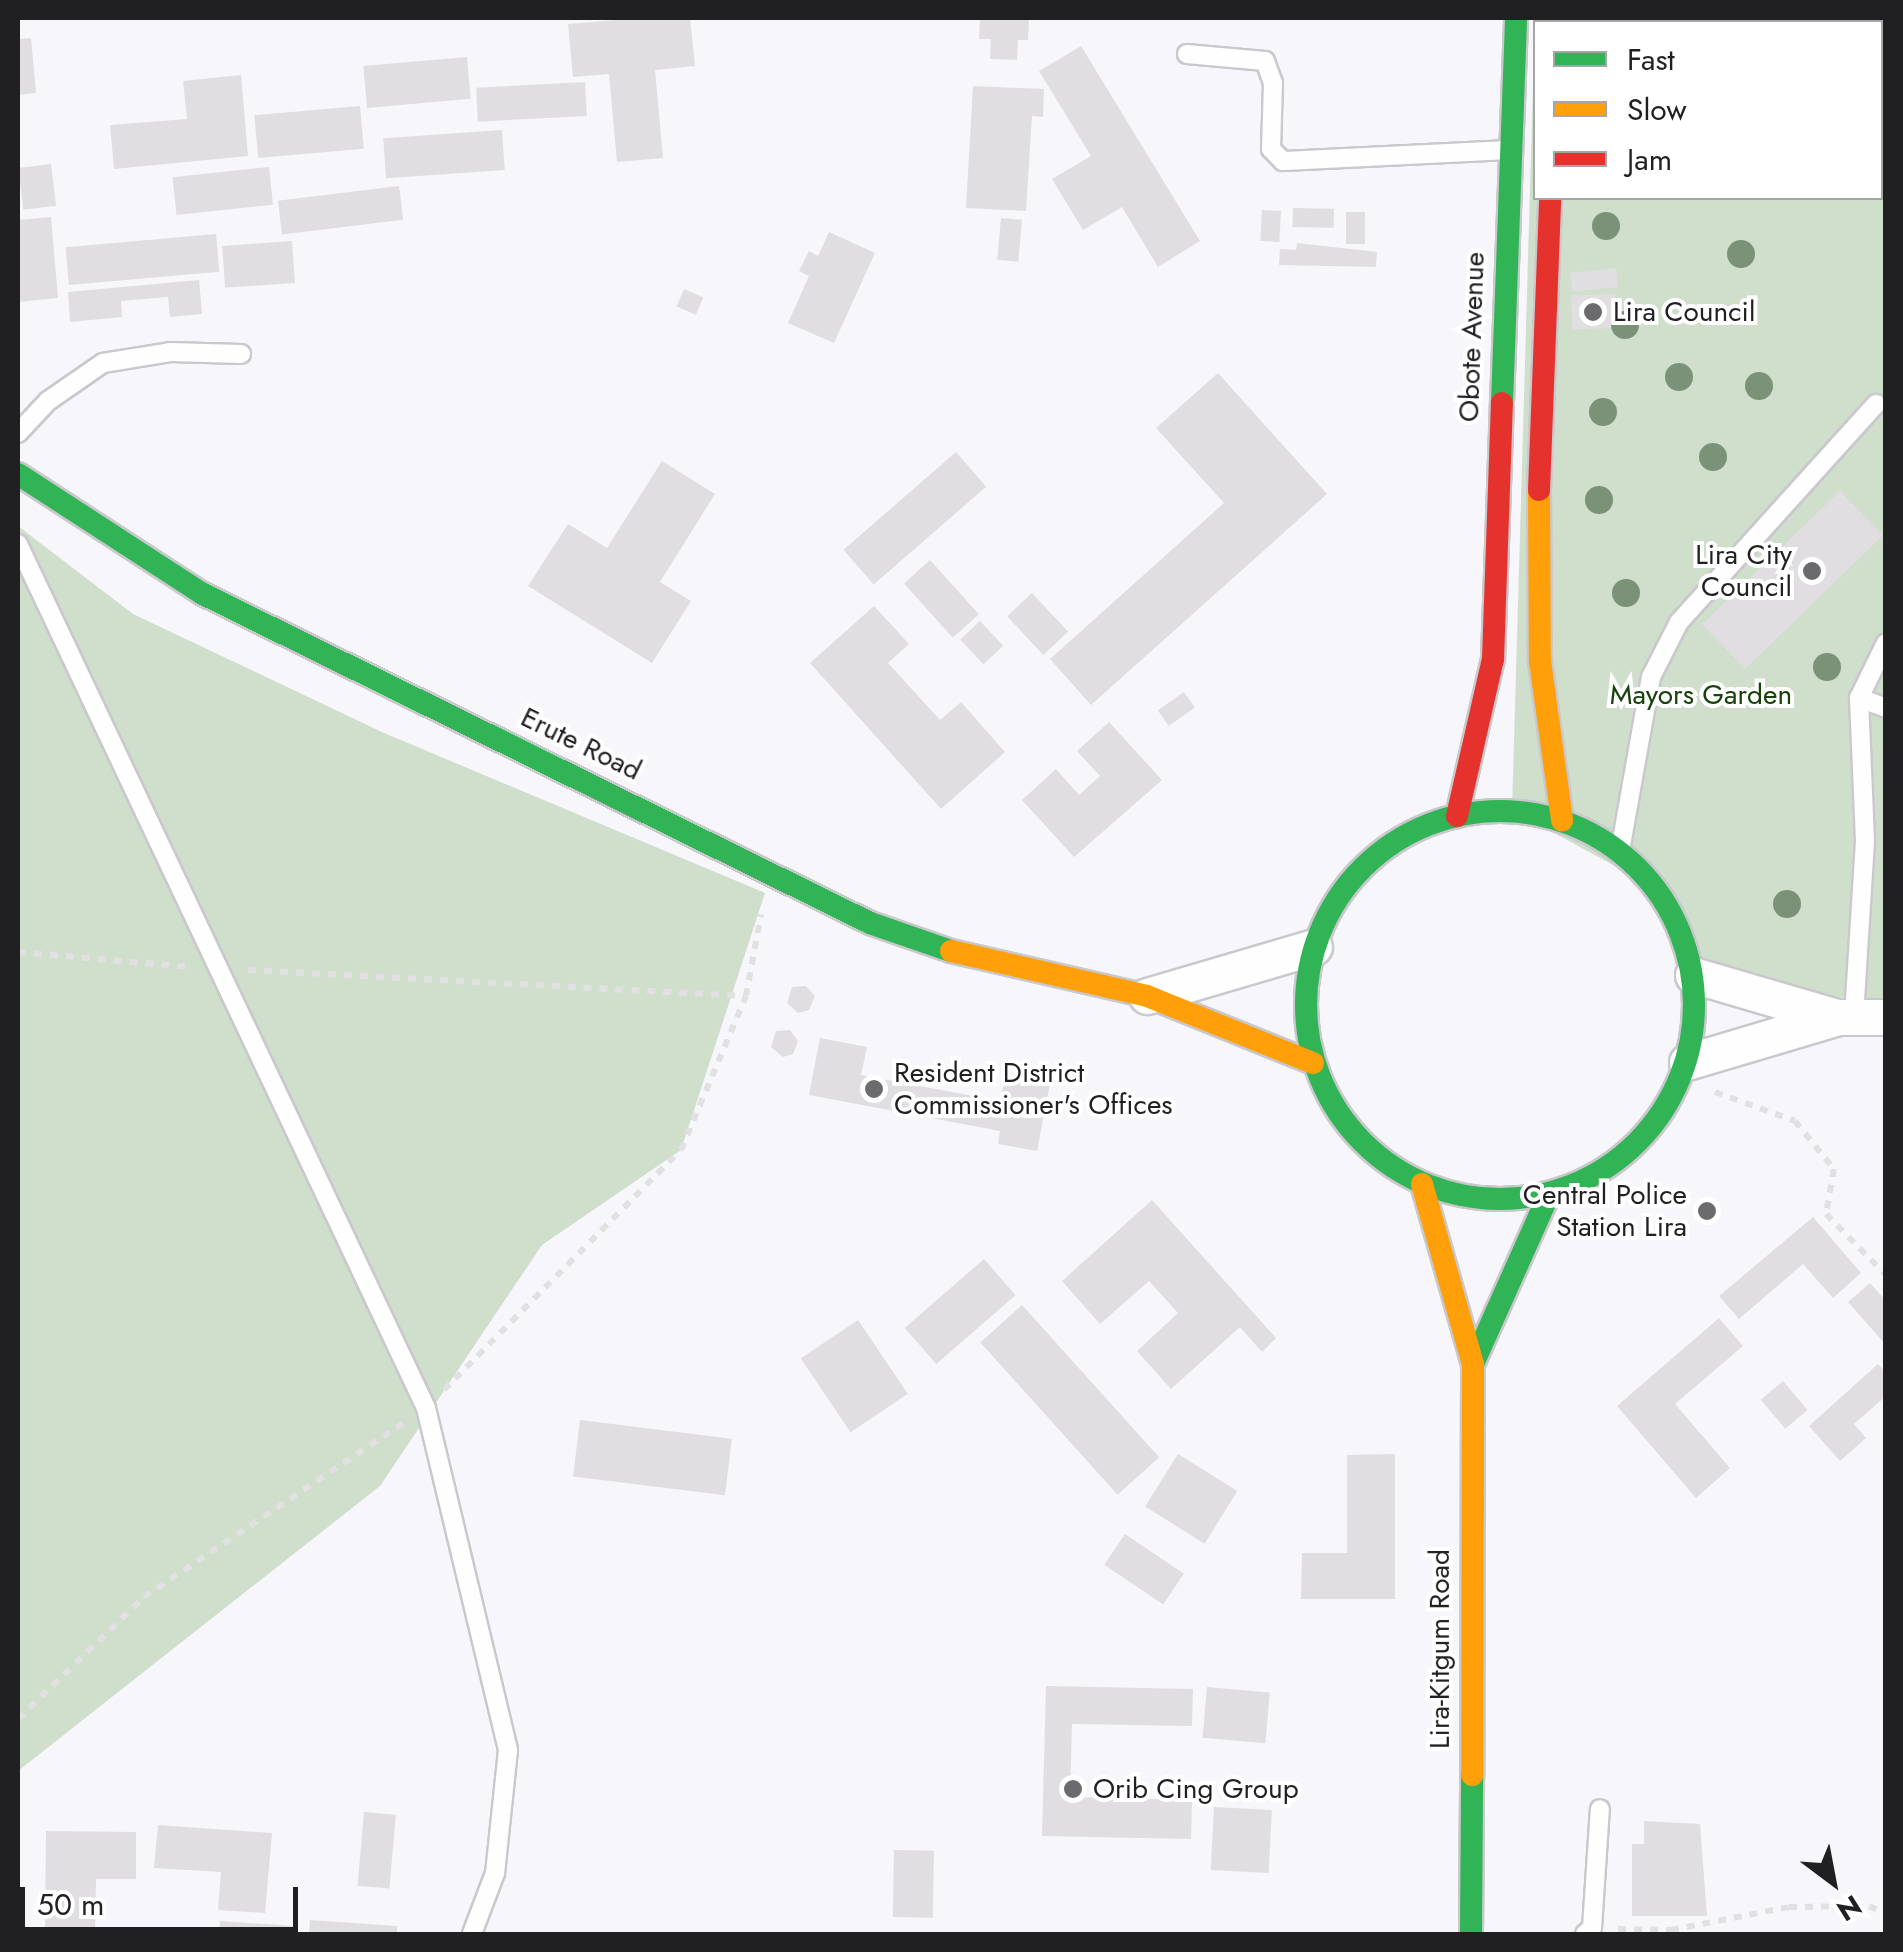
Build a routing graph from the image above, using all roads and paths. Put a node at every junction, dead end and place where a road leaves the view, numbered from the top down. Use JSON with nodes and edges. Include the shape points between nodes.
{"nodes":[{"id":1,"x":1516,"y":18,"type":"edge"},
{"id":2,"x":1187,"y":54,"type":"dead end"},
{"id":3,"x":1511,"y":150,"type":"junction"},
{"id":4,"x":1550,"y":200,"type":"edge"},
{"id":5,"x":242,"y":354,"type":"dead end"},
{"id":6,"x":1876,"y":404,"type":"dead end"},
{"id":7,"x":18,"y":433,"type":"edge"},
{"id":8,"x":18,"y":474,"type":"edge"},
{"id":9,"x":18,"y":544,"type":"edge"},
{"id":10,"x":1886,"y":644,"type":"edge"},
{"id":11,"x":1859,"y":698,"type":"junction"},
{"id":12,"x":1886,"y":708,"type":"edge"},
{"id":13,"x":1457,"y":816,"type":"junction"},
{"id":14,"x":1562,"y":820,"type":"junction"},
{"id":15,"x":1620,"y":851,"type":"junction"},
{"id":16,"x":769,"y":869,"type":"junction"},
{"id":17,"x":1314,"y":947,"type":"junction"},
{"id":18,"x":18,"y":952,"type":"edge"},
{"id":19,"x":218,"y":969,"type":"junction"},
{"id":20,"x":1693,"y":975,"type":"junction"},
{"id":21,"x":746,"y":996,"type":"junction"},
{"id":22,"x":1147,"y":996,"type":"junction"},
{"id":23,"x":1859,"y":1016,"type":"edge"},
{"id":24,"x":1313,"y":1064,"type":"junction"},
{"id":25,"x":1684,"y":1070,"type":"junction"},
{"id":26,"x":1422,"y":1184,"type":"junction"},
{"id":27,"x":1549,"y":1194,"type":"junction"},
{"id":28,"x":1886,"y":1275,"type":"edge"},
{"id":29,"x":1473,"y":1364,"type":"junction"},
{"id":30,"x":426,"y":1408,"type":"junction"},
{"id":31,"x":18,"y":1718,"type":"edge"},
{"id":32,"x":1600,"y":1809,"type":"dead end"},
{"id":33,"x":1886,"y":1914,"type":"edge"},
{"id":34,"x":1588,"y":1931,"type":"edge"},
{"id":35,"x":472,"y":1934,"type":"edge"},
{"id":36,"x":1470,"y":1934,"type":"edge"}],
"edges":[{"from":1,"to":3,"type":"main road","name":"Obote Avenue"},
{"from":2,"to":3,"type":"lane","via":[[1265,61],[1273,83],[1271,149],[1283,161]]},
{"from":3,"to":13,"type":"main road","name":"Obote Avenue","via":[[1493,659]]},
{"from":4,"to":14,"type":"main road","via":[[1538,484],[1540,661]]},
{"from":5,"to":7,"type":"lane","via":[[170,352],[103,363],[48,401]]},
{"from":6,"to":15,"type":"lane","via":[[1679,622],[1651,677]]},
{"from":8,"to":16,"type":"main road","name":"Erute Road","via":[[203,594]]},
{"from":9,"to":19,"type":"lane"},
{"from":10,"to":11,"type":"lane"},
{"from":11,"to":12,"type":"lane"},
{"from":11,"to":23,"type":"lane","via":[[1866,841]]},
{"from":13,"to":14,"type":"main road","via":[[1510,811]]},
{"from":13,"to":17,"type":"main road","via":[[1410,834],[1368,862],[1336,902]]},
{"from":14,"to":15,"type":"main road"},
{"from":15,"to":20,"type":"main road","via":[[1672,914]]},
{"from":16,"to":21,"type":"path"},
{"from":16,"to":22,"type":"main road","name":"Erute Road","via":[[870,923],[980,961]]},
{"from":17,"to":22,"type":"street"},
{"from":17,"to":24,"type":"main road","via":[[1304,1005]]},
{"from":18,"to":19,"type":"path"},
{"from":19,"to":21,"type":"path"},
{"from":19,"to":30,"type":"lane"},
{"from":20,"to":23,"type":"street"},
{"from":20,"to":25,"type":"main road"},
{"from":21,"to":30,"type":"path","via":[[681,1150]]},
{"from":22,"to":24,"type":"main road","name":"Erute Road"},
{"from":23,"to":25,"type":"street"},
{"from":24,"to":26,"type":"main road","via":[[1338,1114],[1374,1155]]},
{"from":25,"to":27,"type":"main road","via":[[1628,1152]]},
{"from":25,"to":28,"type":"path","via":[[1794,1121],[1834,1168],[1826,1214]]},
{"from":26,"to":27,"type":"main road","via":[[1484,1200]]},
{"from":26,"to":29,"type":"main road","name":"Lira-Kitgum Road"},
{"from":27,"to":29,"type":"main road","name":"Lira-Kitgum Road"},
{"from":29,"to":36,"type":"main road","name":"Lira-Kitgum Road"},
{"from":30,"to":31,"type":"path","via":[[144,1597]]},
{"from":30,"to":35,"type":"lane","via":[[508,1750],[495,1873]]},
{"from":32,"to":34,"type":"lane"},
{"from":33,"to":34,"type":"path","via":[[1869,1906],[1788,1907],[1671,1930]]}]}
